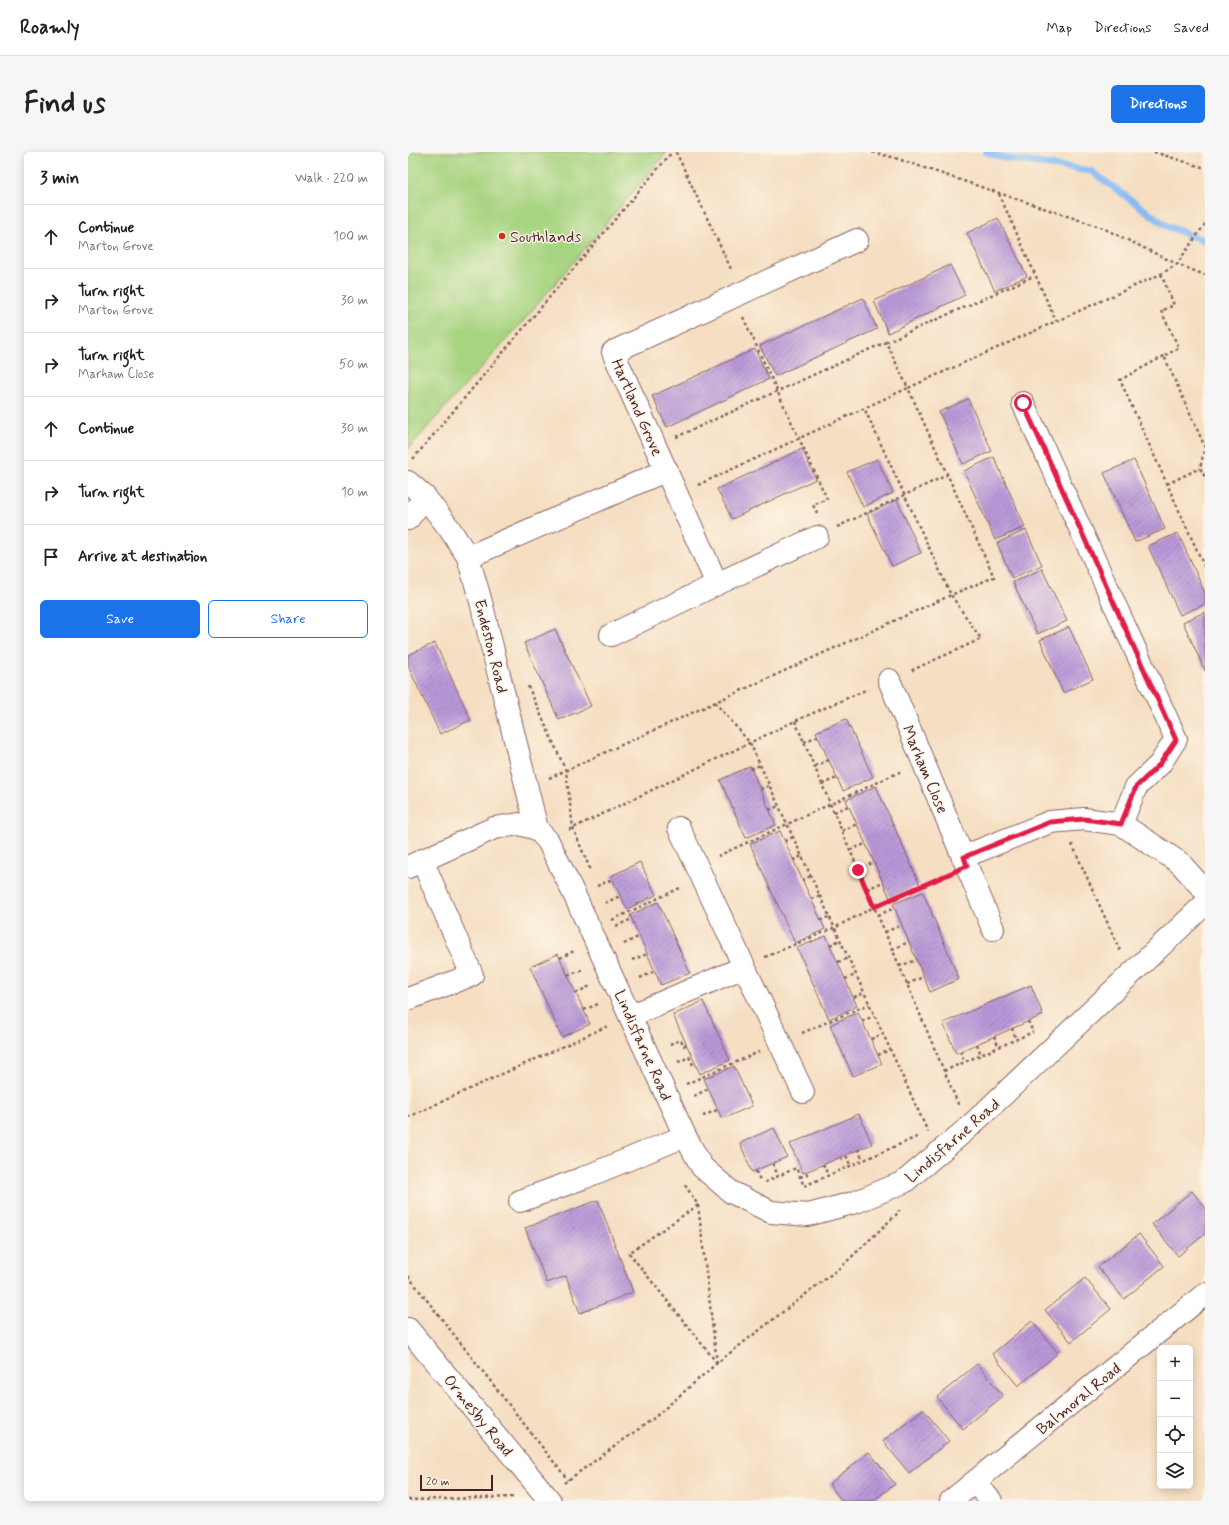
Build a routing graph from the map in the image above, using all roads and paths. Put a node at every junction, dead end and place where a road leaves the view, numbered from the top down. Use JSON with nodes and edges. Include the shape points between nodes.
{"nodes":[{"id":1,"x":672,"y":152,"type":"edge"},
{"id":2,"x":676,"y":152,"type":"edge"},
{"id":3,"x":872,"y":152,"type":"edge"},
{"id":4,"x":1154,"y":152,"type":"edge"},
{"id":5,"x":1205,"y":168,"type":"edge"},
{"id":6,"x":999,"y":193,"type":"junction"},
{"id":7,"x":1205,"y":224,"type":"edge"},
{"id":8,"x":857,"y":240,"type":"dead end"},
{"id":9,"x":1177,"y":264,"type":"junction"},
{"id":10,"x":1161,"y":274,"type":"junction"},
{"id":11,"x":1205,"y":275,"type":"edge"},
{"id":12,"x":1034,"y":276,"type":"junction"},
{"id":13,"x":738,"y":295,"type":"junction"},
{"id":14,"x":1056,"y":321,"type":"junction"},
{"id":15,"x":886,"y":342,"type":"junction"},
{"id":16,"x":1164,"y":356,"type":"junction"},
{"id":17,"x":908,"y":388,"type":"junction"},
{"id":18,"x":778,"y":391,"type":"junction"},
{"id":19,"x":1023,"y":403,"type":"dead end"},
{"id":20,"x":864,"y":408,"type":"junction"},
{"id":21,"x":799,"y":439,"type":"junction"},
{"id":22,"x":656,"y":446,"type":"junction"},
{"id":23,"x":413,"y":459,"type":"dead end"},
{"id":24,"x":1200,"y":468,"type":"junction"},
{"id":25,"x":667,"y":470,"type":"junction"},
{"id":26,"x":948,"y":475,"type":"junction"},
{"id":27,"x":1205,"y":477,"type":"edge"},
{"id":28,"x":408,"y":482,"type":"edge"},
{"id":29,"x":1167,"y":484,"type":"junction"},
{"id":30,"x":678,"y":495,"type":"junction"},
{"id":31,"x":905,"y":495,"type":"junction"},
{"id":32,"x":425,"y":497,"type":"junction"},
{"id":33,"x":408,"y":519,"type":"edge"},
{"id":34,"x":822,"y":535,"type":"junction"},
{"id":35,"x":468,"y":557,"type":"junction"},
{"id":36,"x":1205,"y":568,"type":"edge"},
{"id":37,"x":718,"y":584,"type":"junction"},
{"id":38,"x":951,"y":595,"type":"junction"},
{"id":39,"x":611,"y":635,"type":"dead end"},
{"id":40,"x":889,"y":680,"type":"junction"},
{"id":41,"x":715,"y":702,"type":"junction"},
{"id":42,"x":795,"y":722,"type":"junction"},
{"id":43,"x":818,"y":736,"type":"dead end"},
{"id":44,"x":804,"y":742,"type":"junction"},
{"id":45,"x":750,"y":743,"type":"junction"},
{"id":46,"x":829,"y":760,"type":"dead end"},
{"id":47,"x":923,"y":762,"type":"junction"},
{"id":48,"x":760,"y":765,"type":"junction"},
{"id":49,"x":814,"y":766,"type":"junction"},
{"id":50,"x":751,"y":769,"type":"dead end"},
{"id":51,"x":837,"y":778,"type":"dead end"},
{"id":52,"x":822,"y":784,"type":"junction"},
{"id":53,"x":769,"y":786,"type":"junction"},
{"id":54,"x":527,"y":788,"type":"junction"},
{"id":55,"x":760,"y":789,"type":"dead end"},
{"id":56,"x":830,"y":803,"type":"junction"},
{"id":57,"x":779,"y":806,"type":"junction"},
{"id":58,"x":848,"y":806,"type":"dead end"},
{"id":59,"x":770,"y":810,"type":"dead end"},
{"id":60,"x":834,"y":812,"type":"junction"},
{"id":61,"x":1070,"y":820,"type":"junction"},
{"id":62,"x":786,"y":823,"type":"junction"},
{"id":63,"x":857,"y":824,"type":"dead end"},
{"id":64,"x":1121,"y":824,"type":"junction"},
{"id":65,"x":679,"y":828,"type":"dead end"},
{"id":66,"x":842,"y":831,"type":"junction"},
{"id":67,"x":543,"y":835,"type":"junction"},
{"id":68,"x":793,"y":837,"type":"junction"},
{"id":69,"x":785,"y":840,"type":"dead end"},
{"id":70,"x":865,"y":844,"type":"dead end"},
{"id":71,"x":850,"y":850,"type":"junction"},
{"id":72,"x":802,"y":856,"type":"junction"},
{"id":73,"x":794,"y":860,"type":"dead end"},
{"id":74,"x":874,"y":862,"type":"dead end"},
{"id":75,"x":965,"y":862,"type":"junction"},
{"id":76,"x":415,"y":864,"type":"edge"},
{"id":77,"x":858,"y":870,"type":"junction"},
{"id":78,"x":700,"y":872,"type":"junction"},
{"id":79,"x":811,"y":876,"type":"junction"},
{"id":80,"x":613,"y":880,"type":"dead end"},
{"id":81,"x":802,"y":880,"type":"dead end"},
{"id":82,"x":883,"y":882,"type":"dead end"},
{"id":83,"x":597,"y":886,"type":"dead end"},
{"id":84,"x":867,"y":889,"type":"junction"},
{"id":85,"x":1205,"y":890,"type":"edge"},
{"id":86,"x":574,"y":894,"type":"joint"},
{"id":87,"x":620,"y":896,"type":"dead end"},
{"id":88,"x":820,"y":896,"type":"junction"},
{"id":89,"x":811,"y":899,"type":"dead end"},
{"id":90,"x":605,"y":903,"type":"dead end"},
{"id":91,"x":1205,"y":904,"type":"edge"},
{"id":92,"x":874,"y":907,"type":"junction"},
{"id":93,"x":895,"y":908,"type":"dead end"},
{"id":94,"x":878,"y":915,"type":"junction"},
{"id":95,"x":829,"y":917,"type":"junction"},
{"id":96,"x":632,"y":919,"type":"dead end"},
{"id":97,"x":820,"y":920,"type":"dead end"},
{"id":98,"x":902,"y":925,"type":"dead end"},
{"id":99,"x":616,"y":926,"type":"dead end"},
{"id":100,"x":834,"y":928,"type":"junction"},
{"id":101,"x":993,"y":929,"type":"dead end"},
{"id":102,"x":592,"y":931,"type":"junction"},
{"id":103,"x":885,"y":932,"type":"junction"},
{"id":104,"x":640,"y":936,"type":"dead end"},
{"id":105,"x":840,"y":940,"type":"junction"},
{"id":106,"x":909,"y":942,"type":"dead end"},
{"id":107,"x":572,"y":944,"type":"dead end"},
{"id":108,"x":624,"y":944,"type":"dead end"},
{"id":109,"x":830,"y":945,"type":"dead end"},
{"id":110,"x":892,"y":949,"type":"junction"},
{"id":111,"x":575,"y":951,"type":"junction"},
{"id":112,"x":647,"y":954,"type":"dead end"},
{"id":113,"x":1122,"y":955,"type":"dead end"},
{"id":114,"x":578,"y":957,"type":"dead end"},
{"id":115,"x":560,"y":958,"type":"dead end"},
{"id":116,"x":849,"y":958,"type":"junction"},
{"id":117,"x":632,"y":960,"type":"dead end"},
{"id":118,"x":917,"y":960,"type":"dead end"},
{"id":119,"x":838,"y":962,"type":"dead end"},
{"id":120,"x":581,"y":963,"type":"dead end"},
{"id":121,"x":899,"y":966,"type":"junction"},
{"id":122,"x":744,"y":967,"type":"junction"},
{"id":123,"x":584,"y":969,"type":"junction"},
{"id":124,"x":655,"y":971,"type":"dead end"},
{"id":125,"x":568,"y":975,"type":"dead end"},
{"id":126,"x":587,"y":975,"type":"dead end"},
{"id":127,"x":856,"y":975,"type":"junction"},
{"id":128,"x":924,"y":977,"type":"dead end"},
{"id":129,"x":640,"y":978,"type":"dead end"},
{"id":130,"x":845,"y":979,"type":"dead end"},
{"id":131,"x":589,"y":980,"type":"dead end"},
{"id":132,"x":907,"y":984,"type":"junction"},
{"id":133,"x":592,"y":986,"type":"junction"},
{"id":134,"x":594,"y":992,"type":"dead end"},
{"id":135,"x":576,"y":993,"type":"dead end"},
{"id":136,"x":864,"y":993,"type":"junction"},
{"id":137,"x":854,"y":997,"type":"dead end"},
{"id":138,"x":408,"y":998,"type":"edge"},
{"id":139,"x":597,"y":998,"type":"dead end"},
{"id":140,"x":600,"y":1003,"type":"junction"},
{"id":141,"x":602,"y":1009,"type":"dead end"},
{"id":142,"x":584,"y":1010,"type":"dead end"},
{"id":143,"x":630,"y":1016,"type":"junction"},
{"id":144,"x":874,"y":1016,"type":"junction"},
{"id":145,"x":608,"y":1020,"type":"dead end"},
{"id":146,"x":862,"y":1021,"type":"dead end"},
{"id":147,"x":1028,"y":1021,"type":"dead end"},
{"id":148,"x":610,"y":1025,"type":"junction"},
{"id":149,"x":1012,"y":1028,"type":"dead end"},
{"id":150,"x":1039,"y":1029,"type":"dead end"},
{"id":151,"x":1033,"y":1032,"type":"junction"},
{"id":152,"x":883,"y":1034,"type":"junction"},
{"id":153,"x":994,"y":1036,"type":"dead end"},
{"id":154,"x":870,"y":1039,"type":"dead end"},
{"id":155,"x":1016,"y":1039,"type":"junction"},
{"id":156,"x":670,"y":1044,"type":"dead end"},
{"id":157,"x":686,"y":1044,"type":"dead end"},
{"id":158,"x":977,"y":1044,"type":"dead end"},
{"id":159,"x":999,"y":1047,"type":"junction"},
{"id":160,"x":890,"y":1050,"type":"junction"},
{"id":161,"x":960,"y":1051,"type":"dead end"},
{"id":162,"x":878,"y":1055,"type":"dead end"},
{"id":163,"x":981,"y":1055,"type":"junction"},
{"id":164,"x":678,"y":1062,"type":"dead end"},
{"id":165,"x":964,"y":1062,"type":"junction"},
{"id":166,"x":696,"y":1064,"type":"dead end"},
{"id":167,"x":944,"y":1071,"type":"junction"},
{"id":168,"x":708,"y":1089,"type":"dead end"},
{"id":169,"x":803,"y":1092,"type":"dead end"},
{"id":170,"x":694,"y":1096,"type":"dead end"},
{"id":171,"x":717,"y":1110,"type":"dead end"},
{"id":172,"x":703,"y":1116,"type":"dead end"},
{"id":173,"x":408,"y":1117,"type":"edge"},
{"id":174,"x":968,"y":1128,"type":"junction"},
{"id":175,"x":935,"y":1129,"type":"dead end"},
{"id":176,"x":685,"y":1136,"type":"junction"},
{"id":177,"x":921,"y":1136,"type":"dead end"},
{"id":178,"x":858,"y":1149,"type":"dead end"},
{"id":179,"x":841,"y":1156,"type":"dead end"},
{"id":180,"x":863,"y":1160,"type":"junction"},
{"id":181,"x":773,"y":1164,"type":"dead end"},
{"id":182,"x":823,"y":1164,"type":"dead end"},
{"id":183,"x":850,"y":1165,"type":"junction"},
{"id":184,"x":756,"y":1171,"type":"dead end"},
{"id":185,"x":806,"y":1171,"type":"dead end"},
{"id":186,"x":828,"y":1175,"type":"junction"},
{"id":187,"x":778,"y":1176,"type":"junction"},
{"id":188,"x":800,"y":1177,"type":"junction"},
{"id":189,"x":683,"y":1182,"type":"dead end"},
{"id":190,"x":904,"y":1182,"type":"junction"},
{"id":191,"x":520,"y":1202,"type":"dead end"},
{"id":192,"x":698,"y":1205,"type":"junction"},
{"id":193,"x":408,"y":1276,"type":"edge"},
{"id":194,"x":1202,"y":1302,"type":"edge"},
{"id":195,"x":408,"y":1329,"type":"edge"},
{"id":196,"x":717,"y":1364,"type":"junction"},
{"id":197,"x":568,"y":1480,"type":"junction"},
{"id":198,"x":975,"y":1482,"type":"junction"},
{"id":199,"x":548,"y":1498,"type":"edge"},
{"id":200,"x":408,"y":1500,"type":"edge"},
{"id":201,"x":951,"y":1501,"type":"edge"},
{"id":202,"x":991,"y":1501,"type":"edge"}],
"edges":[{"from":1,"to":23,"type":"path"},
{"from":2,"to":13,"type":"path"},
{"from":3,"to":6,"type":"path"},
{"from":4,"to":5,"type":"path"},
{"from":6,"to":9,"type":"path","via":[[1103,228]]},
{"from":6,"to":12,"type":"path"},
{"from":7,"to":9,"type":"path"},
{"from":8,"to":13,"type":"street","name":"Hartland Grove"},
{"from":9,"to":10,"type":"path"},
{"from":9,"to":11,"type":"path"},
{"from":10,"to":14,"type":"path"},
{"from":10,"to":16,"type":"path","via":[[1174,305],[1161,311],[1179,348]]},
{"from":12,"to":14,"type":"path"},
{"from":12,"to":15,"type":"path"},
{"from":13,"to":18,"type":"path"},
{"from":13,"to":22,"type":"street","name":"Hartland Grove","via":[[613,352]]},
{"from":14,"to":17,"type":"path"},
{"from":15,"to":17,"type":"path"},
{"from":15,"to":18,"type":"path"},
{"from":16,"to":24,"type":"path","via":[[1205,447]]},
{"from":16,"to":29,"type":"path","via":[[1120,380]]},
{"from":17,"to":20,"type":"path"},
{"from":17,"to":26,"type":"path"},
{"from":18,"to":21,"type":"path"},
{"from":18,"to":22,"type":"path"},
{"from":19,"to":64,"type":"street","via":[[1176,740],[1160,764],[1136,787]]},
{"from":20,"to":21,"type":"path"},
{"from":20,"to":31,"type":"path"},
{"from":21,"to":30,"type":"path"},
{"from":21,"to":34,"type":"path","via":[[827,499],[813,505]]},
{"from":22,"to":25,"type":"street","name":"Hartland Grove"},
{"from":24,"to":27,"type":"path"},
{"from":24,"to":29,"type":"path"},
{"from":25,"to":30,"type":"street","name":"Hartland Grove"},
{"from":25,"to":35,"type":"street"},
{"from":26,"to":31,"type":"path"},
{"from":26,"to":38,"type":"path","via":[[994,577]]},
{"from":28,"to":32,"type":"street","name":"Endeston Road"},
{"from":29,"to":36,"type":"path"},
{"from":30,"to":37,"type":"street","name":"Hartland Grove"},
{"from":31,"to":34,"type":"path"},
{"from":31,"to":38,"type":"path"},
{"from":32,"to":33,"type":"street"},
{"from":32,"to":35,"type":"street","name":"Endeston Road"},
{"from":34,"to":37,"type":"street"},
{"from":35,"to":54,"type":"street","name":"Endeston Road"},
{"from":37,"to":39,"type":"street"},
{"from":38,"to":40,"type":"path","via":[[980,639]]},
{"from":38,"to":41,"type":"path"},
{"from":40,"to":42,"type":"path"},
{"from":40,"to":47,"type":"street","name":"Marham Close"},
{"from":41,"to":45,"type":"path"},
{"from":41,"to":54,"type":"path"},
{"from":42,"to":44,"type":"path"},
{"from":42,"to":45,"type":"path"},
{"from":43,"to":44,"type":"path"},
{"from":44,"to":49,"type":"path"},
{"from":45,"to":48,"type":"path"},
{"from":45,"to":67,"type":"path"},
{"from":46,"to":49,"type":"path"},
{"from":47,"to":56,"type":"path"},
{"from":47,"to":75,"type":"street","name":"Marham Close"},
{"from":48,"to":50,"type":"path"},
{"from":48,"to":53,"type":"path"},
{"from":49,"to":52,"type":"path"},
{"from":51,"to":52,"type":"path"},
{"from":52,"to":56,"type":"path"},
{"from":53,"to":55,"type":"path"},
{"from":53,"to":57,"type":"path"},
{"from":54,"to":67,"type":"street","name":"Endeston Road"},
{"from":56,"to":60,"type":"path"},
{"from":56,"to":62,"type":"path"},
{"from":57,"to":59,"type":"path"},
{"from":57,"to":62,"type":"path"},
{"from":58,"to":60,"type":"path"},
{"from":60,"to":66,"type":"path"},
{"from":61,"to":64,"type":"street","via":[[1084,819]]},
{"from":61,"to":75,"type":"street","via":[[1050,822]]},
{"from":61,"to":113,"type":"path","via":[[1069,836]]},
{"from":62,"to":68,"type":"path"},
{"from":62,"to":78,"type":"path"},
{"from":63,"to":66,"type":"path"},
{"from":64,"to":85,"type":"street","via":[[1180,863]]},
{"from":65,"to":78,"type":"street"},
{"from":66,"to":71,"type":"path"},
{"from":67,"to":76,"type":"street","via":[[519,824],[494,828]]},
{"from":67,"to":86,"type":"street","name":"Endeston Road"},
{"from":68,"to":69,"type":"path"},
{"from":68,"to":72,"type":"path"},
{"from":70,"to":71,"type":"path"},
{"from":71,"to":77,"type":"path"},
{"from":72,"to":73,"type":"path"},
{"from":72,"to":79,"type":"path"},
{"from":74,"to":77,"type":"path"},
{"from":75,"to":92,"type":"path"},
{"from":75,"to":101,"type":"street","name":"Marham Close"},
{"from":76,"to":138,"type":"street","via":[[472,975]]},
{"from":77,"to":84,"type":"path"},
{"from":78,"to":102,"type":"path"},
{"from":78,"to":122,"type":"street"},
{"from":79,"to":81,"type":"path"},
{"from":79,"to":88,"type":"path"},
{"from":80,"to":83,"type":"path"},
{"from":82,"to":84,"type":"path"},
{"from":84,"to":92,"type":"path"},
{"from":86,"to":102,"type":"street","name":"Lindisfarne Road"},
{"from":87,"to":90,"type":"path"},
{"from":88,"to":89,"type":"path"},
{"from":88,"to":95,"type":"path"},
{"from":91,"to":174,"type":"street","name":"Lindisfarne Road"},
{"from":92,"to":94,"type":"path"},
{"from":92,"to":100,"type":"path"},
{"from":93,"to":94,"type":"path"},
{"from":94,"to":103,"type":"path"},
{"from":95,"to":97,"type":"path"},
{"from":95,"to":100,"type":"path"},
{"from":96,"to":99,"type":"path"},
{"from":98,"to":103,"type":"path"},
{"from":100,"to":105,"type":"path"},
{"from":100,"to":122,"type":"path"},
{"from":102,"to":143,"type":"street","name":"Lindisfarne Road"},
{"from":103,"to":110,"type":"path"},
{"from":104,"to":108,"type":"path"},
{"from":105,"to":109,"type":"path"},
{"from":105,"to":116,"type":"path"},
{"from":106,"to":110,"type":"path"},
{"from":107,"to":111,"type":"path"},
{"from":110,"to":121,"type":"path"},
{"from":111,"to":114,"type":"path"},
{"from":111,"to":115,"type":"path"},
{"from":112,"to":117,"type":"path"},
{"from":116,"to":119,"type":"path"},
{"from":116,"to":127,"type":"path"},
{"from":118,"to":121,"type":"path"},
{"from":120,"to":123,"type":"path"},
{"from":121,"to":132,"type":"path"},
{"from":122,"to":143,"type":"street"},
{"from":122,"to":169,"type":"street"},
{"from":123,"to":125,"type":"path"},
{"from":123,"to":126,"type":"path"},
{"from":124,"to":129,"type":"path"},
{"from":127,"to":130,"type":"path"},
{"from":127,"to":136,"type":"path"},
{"from":128,"to":132,"type":"path"},
{"from":131,"to":133,"type":"path"},
{"from":132,"to":167,"type":"path"},
{"from":133,"to":134,"type":"path"},
{"from":133,"to":135,"type":"path"},
{"from":136,"to":137,"type":"path"},
{"from":136,"to":144,"type":"path"},
{"from":139,"to":140,"type":"path"},
{"from":140,"to":141,"type":"path"},
{"from":140,"to":142,"type":"path"},
{"from":143,"to":148,"type":"path"},
{"from":143,"to":176,"type":"street","name":"Lindisfarne Road"},
{"from":144,"to":146,"type":"path"},
{"from":144,"to":152,"type":"path"},
{"from":145,"to":148,"type":"path"},
{"from":147,"to":151,"type":"path"},
{"from":148,"to":173,"type":"path"},
{"from":149,"to":155,"type":"path"},
{"from":150,"to":151,"type":"path"},
{"from":151,"to":155,"type":"path"},
{"from":152,"to":154,"type":"path"},
{"from":152,"to":160,"type":"path"},
{"from":153,"to":159,"type":"path"},
{"from":155,"to":159,"type":"path"},
{"from":156,"to":157,"type":"path","via":[[681,1040],[684,1046]]},
{"from":158,"to":163,"type":"path"},
{"from":159,"to":163,"type":"path"},
{"from":160,"to":162,"type":"path"},
{"from":160,"to":175,"type":"path","via":[[928,1133]]},
{"from":161,"to":165,"type":"path"},
{"from":163,"to":165,"type":"path"},
{"from":164,"to":166,"type":"path","via":[[689,1057],[693,1066]]},
{"from":165,"to":167,"type":"path"},
{"from":167,"to":174,"type":"path"},
{"from":168,"to":170,"type":"path"},
{"from":171,"to":172,"type":"path"},
{"from":174,"to":190,"type":"street","name":"Lindisfarne Road"},
{"from":176,"to":190,"type":"street","name":"Lindisfarne Road","via":[[702,1167],[731,1192],[771,1212],[808,1215],[856,1202]]},
{"from":176,"to":191,"type":"street"},
{"from":177,"to":180,"type":"path"},
{"from":178,"to":180,"type":"path"},
{"from":179,"to":183,"type":"path","via":[[842,1159],[847,1157]]},
{"from":180,"to":183,"type":"path"},
{"from":181,"to":187,"type":"path"},
{"from":182,"to":186,"type":"path"},
{"from":183,"to":186,"type":"path"},
{"from":184,"to":187,"type":"path","via":[[761,1183]]},
{"from":185,"to":188,"type":"path","via":[[807,1174]]},
{"from":186,"to":188,"type":"path","via":[[804,1186]]},
{"from":187,"to":188,"type":"path","via":[[796,1168]]},
{"from":189,"to":192,"type":"path"},
{"from":190,"to":196,"type":"path","via":[[899,1212],[842,1266]]},
{"from":192,"to":196,"type":"path"},
{"from":192,"to":196,"type":"path","via":[[629,1254]]},
{"from":193,"to":197,"type":"path"},
{"from":194,"to":198,"type":"street","name":"Balmoral Road"},
{"from":195,"to":199,"type":"street","name":"Ormesby Road"},
{"from":196,"to":197,"type":"path","via":[[654,1418]]},
{"from":197,"to":199,"type":"path"},
{"from":198,"to":201,"type":"street","name":"Balmoral Road"},
{"from":198,"to":202,"type":"street"},
{"from":199,"to":200,"type":"path"}]}
